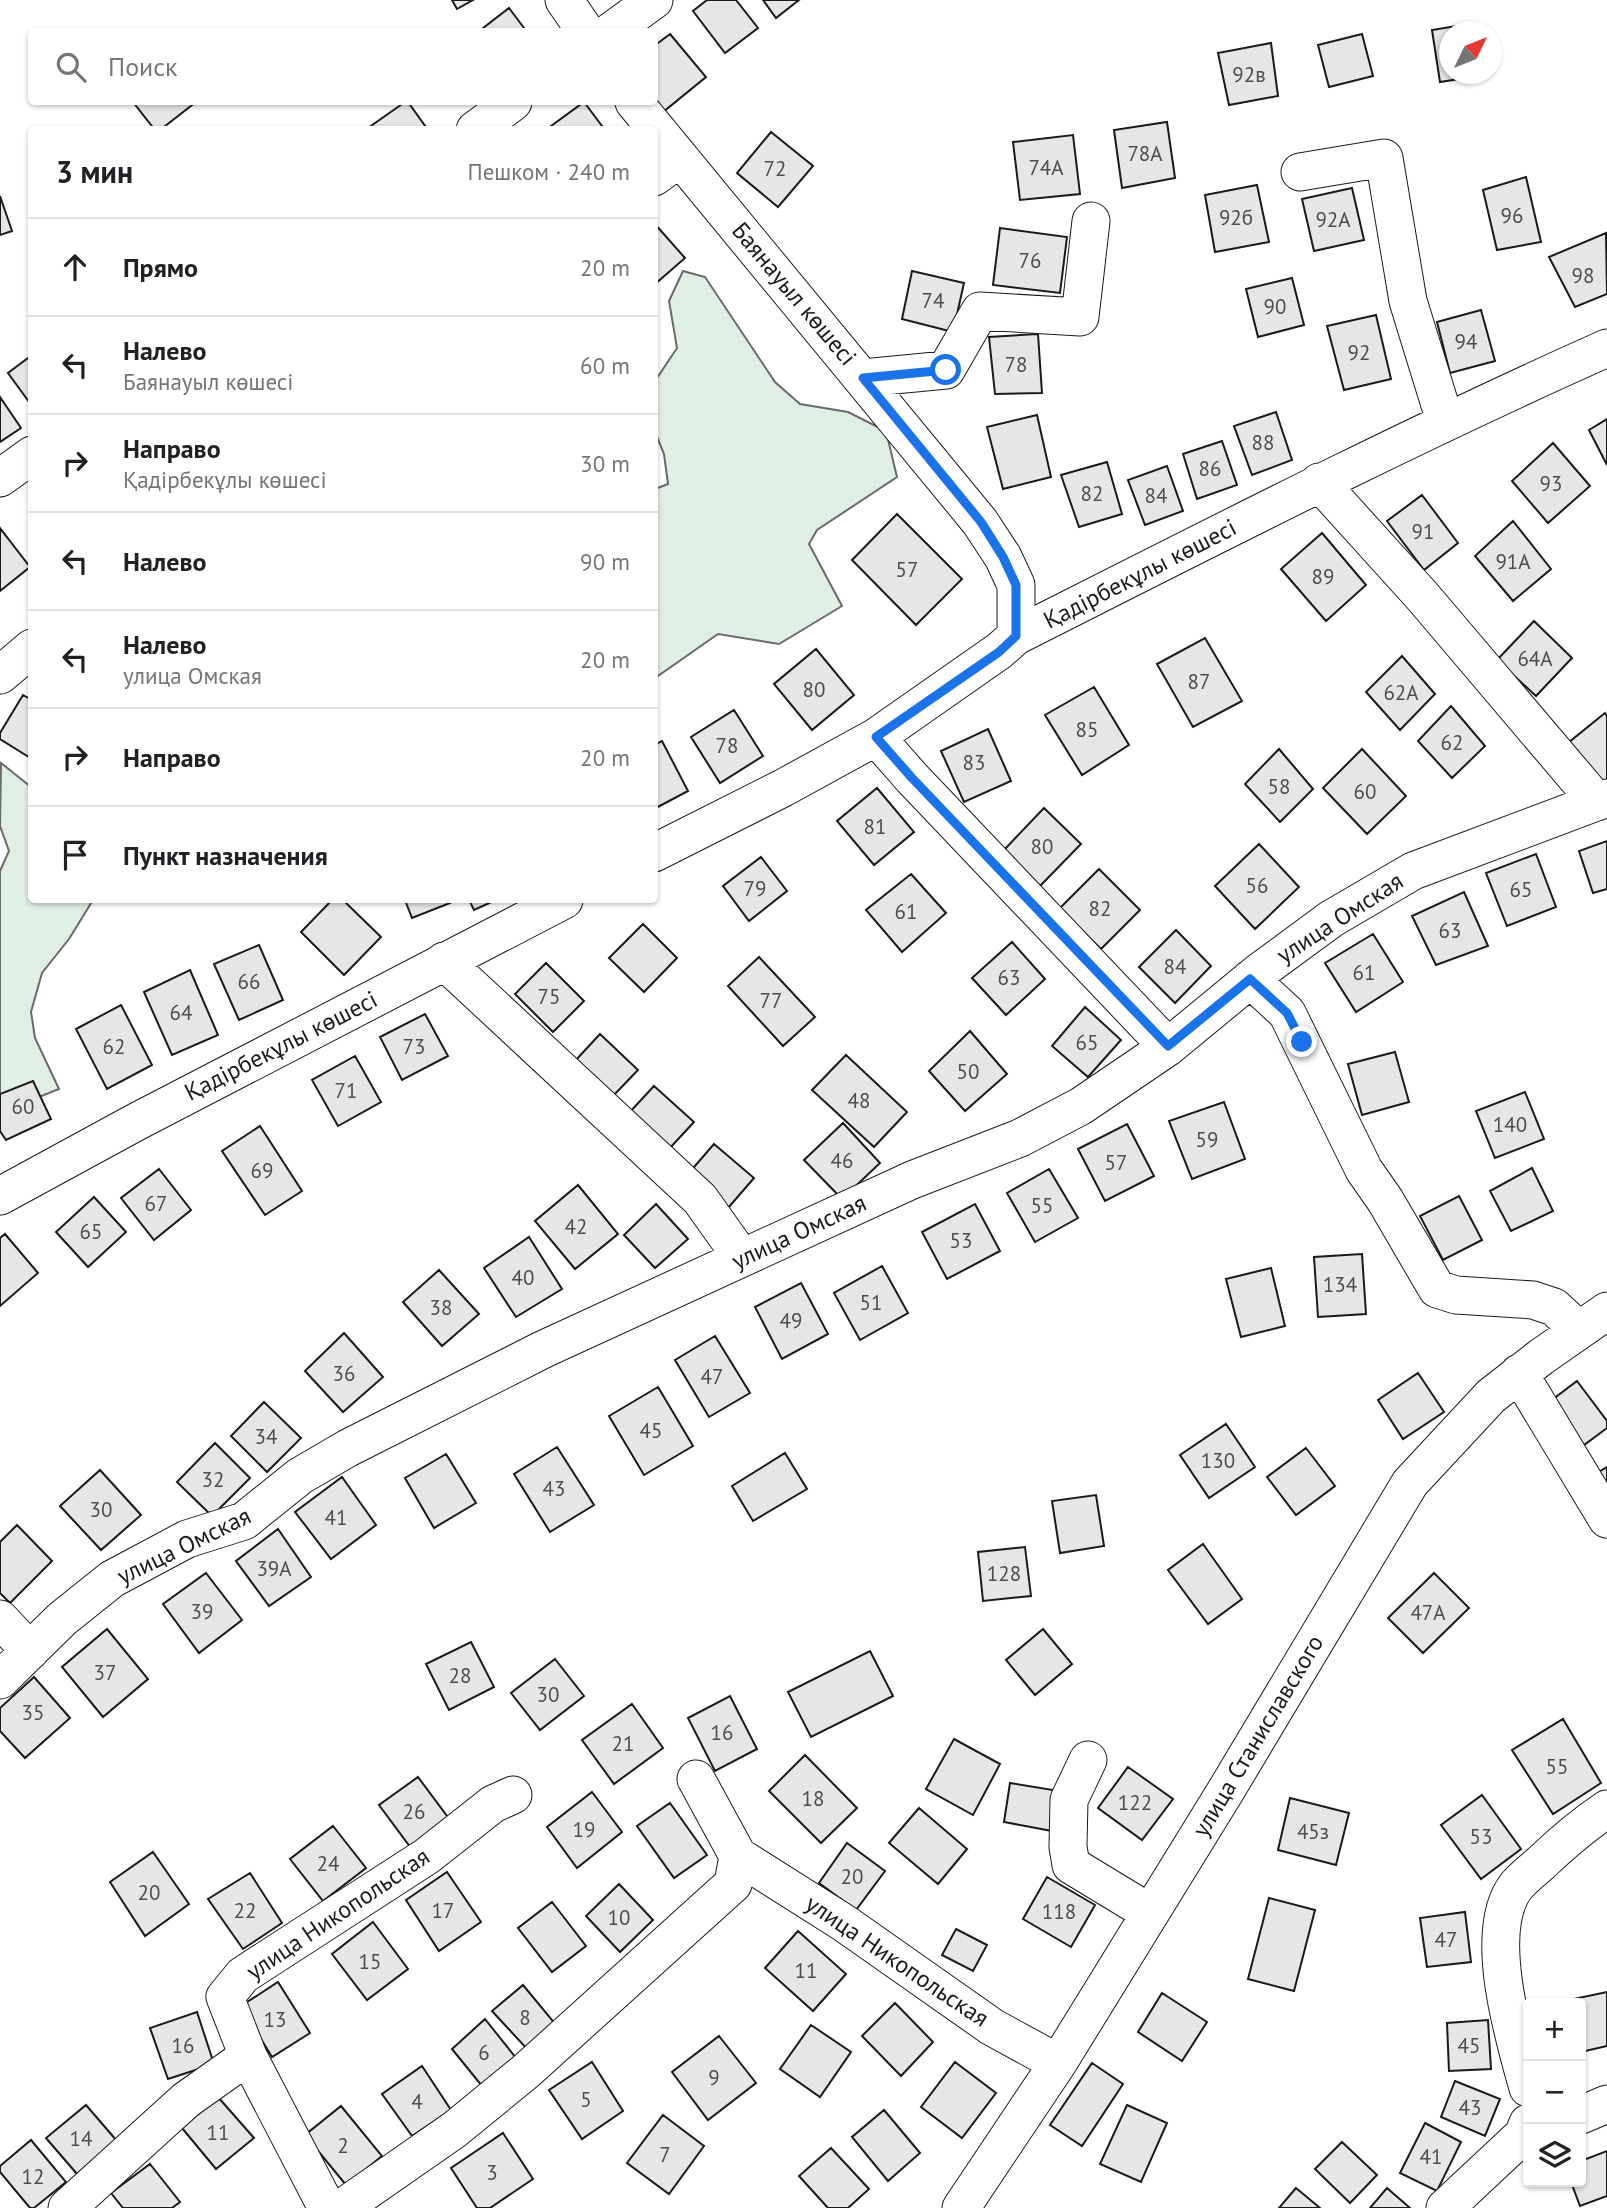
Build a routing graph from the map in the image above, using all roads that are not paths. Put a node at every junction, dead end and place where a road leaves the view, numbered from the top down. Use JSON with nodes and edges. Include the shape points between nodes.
{"nodes":[{"id":1,"x":564,"y":0,"type":"edge"},
{"id":2,"x":654,"y":0,"type":"edge"},
{"id":3,"x":583,"y":28,"type":"edge"},
{"id":4,"x":616,"y":28,"type":"edge"},
{"id":5,"x":509,"y":105,"type":"edge"},
{"id":6,"x":636,"y":105,"type":"edge"},
{"id":7,"x":480,"y":126,"type":"edge"},
{"id":8,"x":646,"y":126,"type":"edge"},
{"id":9,"x":658,"y":149,"type":"edge"},
{"id":10,"x":667,"y":167,"type":"edge"},
{"id":11,"x":1300,"y":172,"type":"dead end"},
{"id":12,"x":1091,"y":220,"type":"dead end"},
{"id":13,"x":1607,"y":348,"type":"edge"},
{"id":14,"x":863,"y":378,"type":"junction"},
{"id":15,"x":1445,"y":421,"type":"junction"},
{"id":16,"x":28,"y":458,"type":"edge"},
{"id":17,"x":0,"y":478,"type":"edge"},
{"id":18,"x":1319,"y":482,"type":"junction"},
{"id":19,"x":1016,"y":636,"type":"junction"},
{"id":20,"x":28,"y":651,"type":"edge"},
{"id":21,"x":0,"y":675,"type":"edge"},
{"id":22,"x":876,"y":737,"type":"junction"},
{"id":23,"x":1602,"y":800,"type":"edge"},
{"id":24,"x":658,"y":851,"type":"edge"},
{"id":25,"x":558,"y":903,"type":"edge"},
{"id":26,"x":444,"y":961,"type":"junction"},
{"id":27,"x":1250,"y":979,"type":"junction"},
{"id":28,"x":1168,"y":1046,"type":"junction"},
{"id":29,"x":0,"y":1196,"type":"edge"},
{"id":30,"x":742,"y":1258,"type":"junction"},
{"id":31,"x":1593,"y":1321,"type":"edge"},
{"id":32,"x":1519,"y":1373,"type":"junction"},
{"id":33,"x":1607,"y":1519,"type":"edge"},
{"id":34,"x":0,"y":1619,"type":"edge"},
{"id":35,"x":30,"y":1651,"type":"junction"},
{"id":36,"x":0,"y":1680,"type":"edge"},
{"id":37,"x":1088,"y":1760,"type":"dead end"},
{"id":38,"x":696,"y":1779,"type":"dead end"},
{"id":39,"x":513,"y":1795,"type":"dead end"},
{"id":40,"x":1607,"y":1809,"type":"edge"},
{"id":41,"x":738,"y":1856,"type":"junction"},
{"id":42,"x":1150,"y":1913,"type":"junction"},
{"id":43,"x":248,"y":2056,"type":"junction"},
{"id":44,"x":1058,"y":2063,"type":"junction"},
{"id":45,"x":1523,"y":2070,"type":"edge"},
{"id":46,"x":1607,"y":2104,"type":"edge"},
{"id":47,"x":1586,"y":2113,"type":"edge"},
{"id":48,"x":1523,"y":2134,"type":"edge"},
{"id":49,"x":67,"y":2208,"type":"edge"},
{"id":50,"x":332,"y":2208,"type":"edge"},
{"id":51,"x":342,"y":2208,"type":"edge"},
{"id":52,"x":961,"y":2208,"type":"edge"},
{"id":53,"x":1445,"y":2208,"type":"edge"}],
"edges":[{"from":1,"to":3,"type":"street"},
{"from":2,"to":4,"type":"street"},
{"from":5,"to":7,"type":"street"},
{"from":6,"to":8,"type":"street","name":"Баянауыл көшесі"},
{"from":9,"to":10,"type":"street","name":"Баянауыл көшесі"},
{"from":10,"to":14,"type":"street","name":"Баянауыл көшесі"},
{"from":11,"to":15,"type":"street","via":[[1384,158],[1408,301]]},
{"from":12,"to":14,"type":"street","via":[[1080,317],[980,311],[946,370]]},
{"from":13,"to":15,"type":"street","name":"Қадірбекұлы көшесі"},
{"from":14,"to":19,"type":"street","name":"Баянауыл көшесі","via":[[981,522],[1003,557],[1016,585]]},
{"from":15,"to":18,"type":"street","name":"Қадірбекұлы көшесі"},
{"from":16,"to":17,"type":"street"},
{"from":18,"to":19,"type":"street","name":"Қадірбекұлы көшесі"},
{"from":18,"to":23,"type":"street"},
{"from":19,"to":22,"type":"street","name":"Қадірбекұлы көшесі"},
{"from":20,"to":21,"type":"street"},
{"from":22,"to":24,"type":"street","name":"Қадірбекұлы көшесі"},
{"from":22,"to":28,"type":"street"},
{"from":23,"to":27,"type":"street","name":"улица Омская","via":[[1413,871],[1331,919]]},
{"from":25,"to":26,"type":"street","name":"Қадірбекұлы көшесі"},
{"from":26,"to":29,"type":"street","name":"Қадірбекұлы көшесі"},
{"from":26,"to":30,"type":"street","via":[[700,1199]]},
{"from":27,"to":28,"type":"street","name":"улица Омская"},
{"from":27,"to":31,"type":"street","via":[[1287,1013],[1364,1170],[1437,1289],[1533,1300]]},
{"from":28,"to":30,"type":"street","name":"улица Омская","via":[[1081,1106],[1020,1138],[912,1180]]},
{"from":30,"to":35,"type":"street","name":"улица Омская","via":[[544,1349],[348,1448],[300,1476],[244,1521],[187,1539],[112,1579],[61,1619]]},
{"from":31,"to":32,"type":"street","name":"улица Станиславского"},
{"from":32,"to":33,"type":"street"},
{"from":32,"to":42,"type":"street","name":"улица Станиславского","via":[[1491,1396],[1410,1483]]},
{"from":34,"to":35,"type":"street"},
{"from":35,"to":36,"type":"street","name":"улица Омская"},
{"from":37,"to":42,"type":"street","via":[[1069,1800],[1071,1865]]},
{"from":38,"to":41,"type":"street","name":"улица Никопольская"},
{"from":39,"to":43,"type":"street","name":"улица Никопольская","via":[[493,1804],[427,1856],[243,1975],[225,1997]]},
{"from":40,"to":45,"type":"street","via":[[1579,1828],[1516,1886],[1503,1916],[1502,1970]]},
{"from":41,"to":44,"type":"street","name":"улица Никопольская","via":[[844,1923],[992,2027]]},
{"from":41,"to":51,"type":"street","via":[[733,1884],[525,2072],[454,2130]]},
{"from":42,"to":44,"type":"street","name":"улица Станиславского"},
{"from":43,"to":49,"type":"street","via":[[186,2100]]},
{"from":43,"to":50,"type":"street","name":"улица Никопольская","via":[[327,2208]]},
{"from":44,"to":52,"type":"street","name":"улица Станиславского"},
{"from":46,"to":47,"type":"street"},
{"from":48,"to":53,"type":"street"}]}
